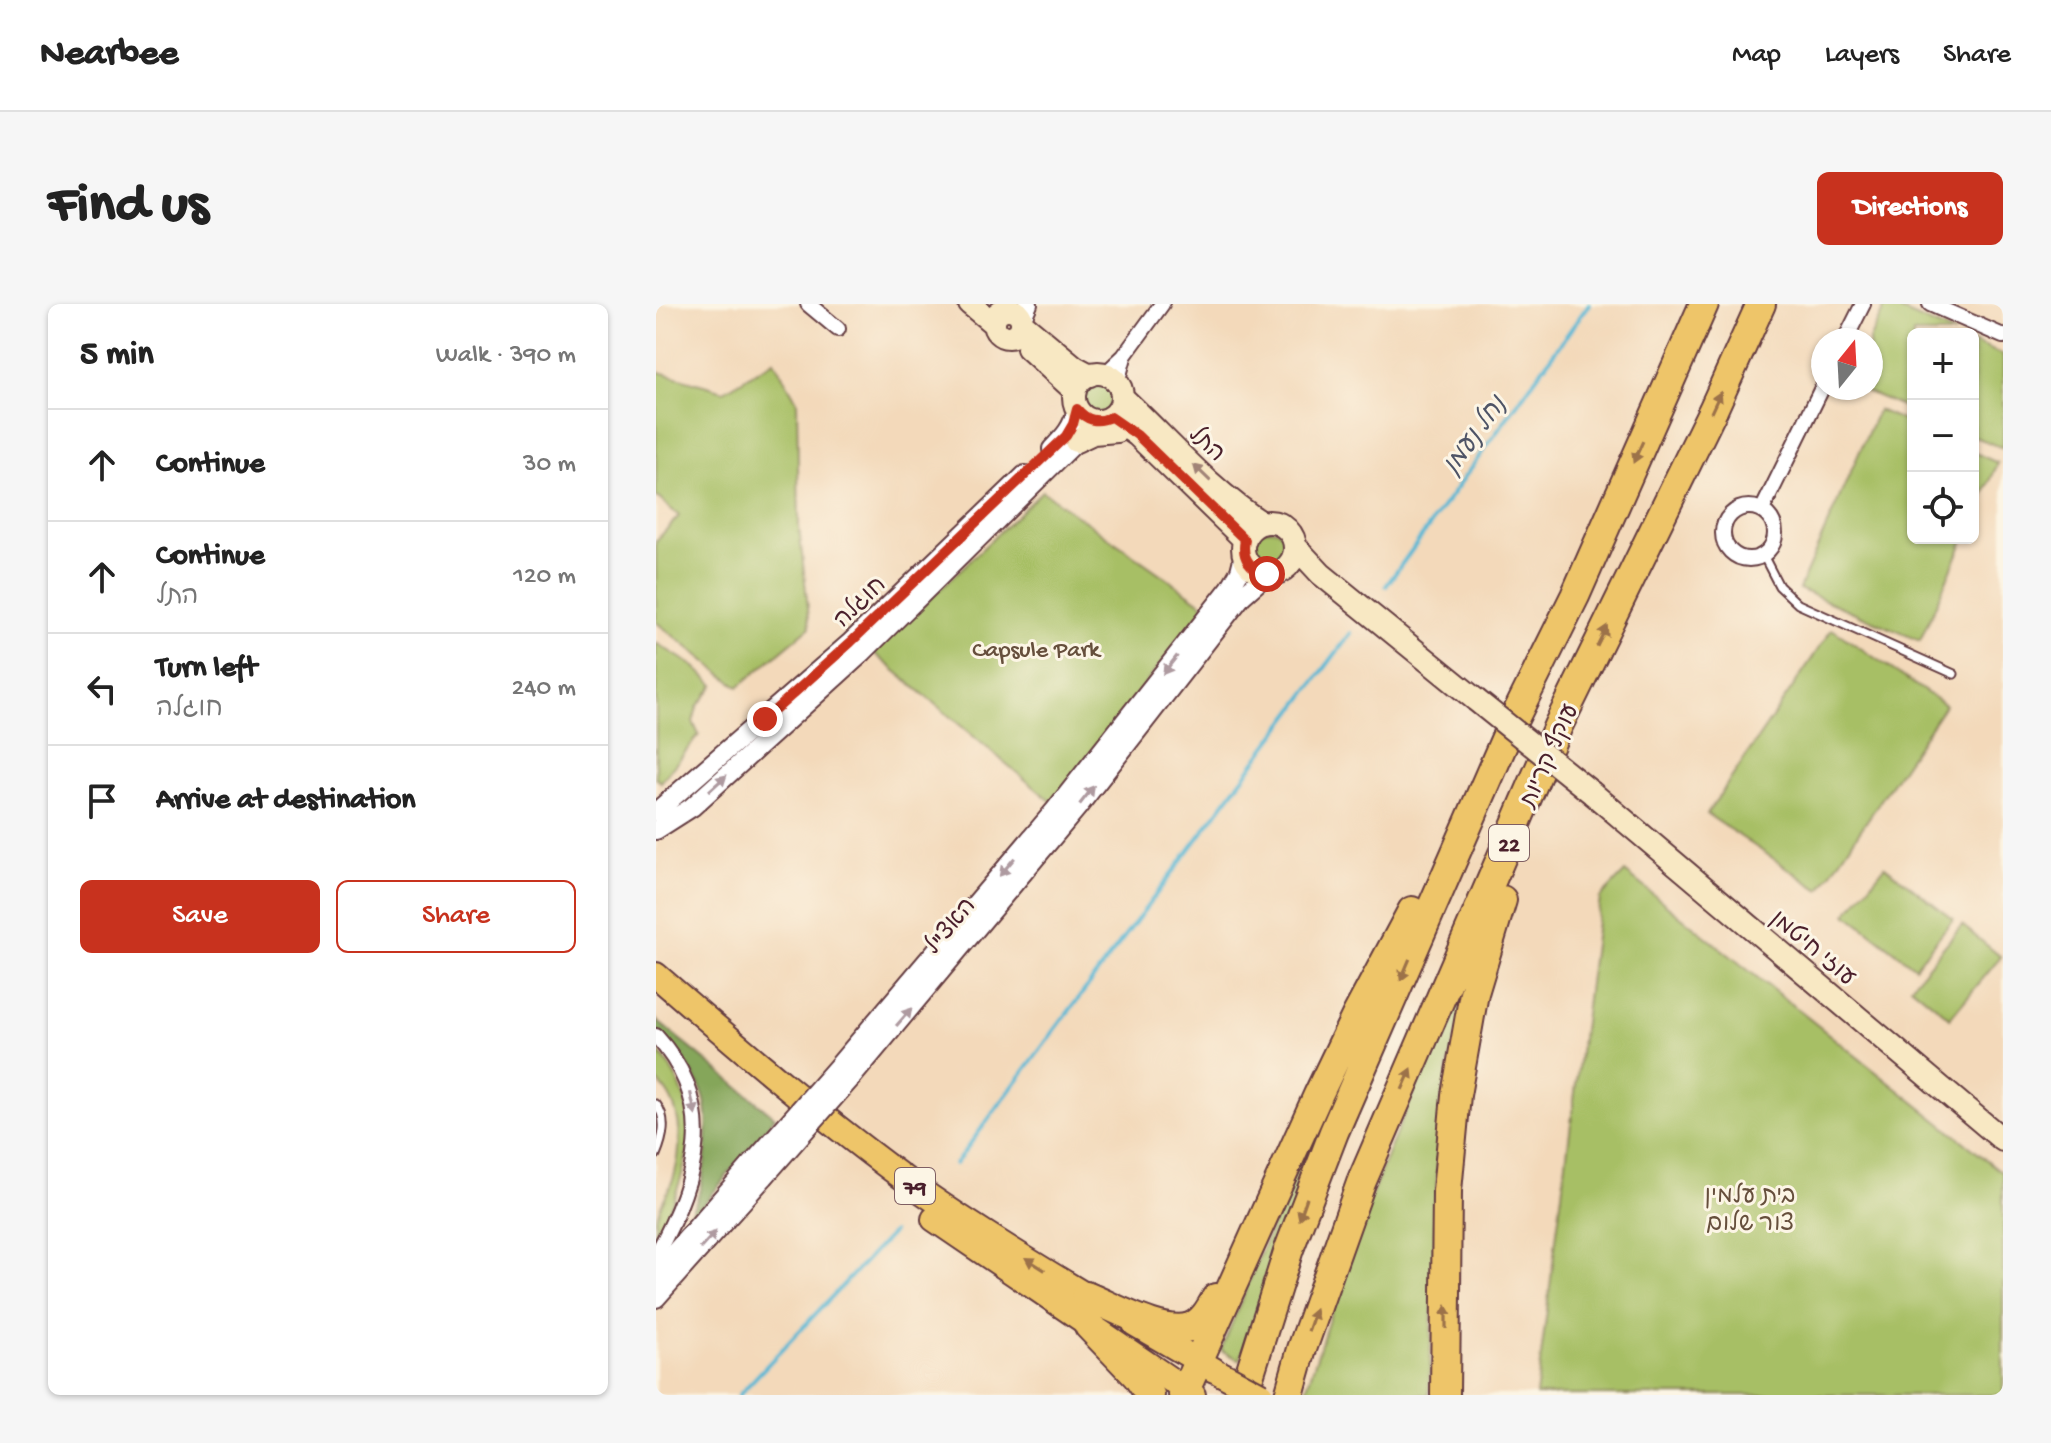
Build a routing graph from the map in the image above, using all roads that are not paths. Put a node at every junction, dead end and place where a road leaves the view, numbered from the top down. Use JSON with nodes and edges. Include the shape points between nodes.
{"nodes":[{"id":1,"x":808,"y":304,"type":"edge"},
{"id":2,"x":970,"y":304,"type":"edge"},
{"id":3,"x":1162,"y":304,"type":"edge"},
{"id":4,"x":1704,"y":304,"type":"edge"},
{"id":5,"x":1761,"y":304,"type":"edge"},
{"id":6,"x":1863,"y":304,"type":"edge"},
{"id":7,"x":1930,"y":304,"type":"edge"},
{"id":8,"x":1011,"y":315,"type":"edge"},
{"id":9,"x":1851,"y":328,"type":"edge"},
{"id":10,"x":838,"y":329,"type":"dead end"},
{"id":11,"x":2003,"y":336,"type":"edge"},
{"id":12,"x":1099,"y":396,"type":"junction"},
{"id":13,"x":1816,"y":400,"type":"edge"},
{"id":14,"x":1137,"y":435,"type":"junction"},
{"id":15,"x":1076,"y":441,"type":"junction"},
{"id":16,"x":1762,"y":510,"type":"junction"},
{"id":17,"x":1262,"y":523,"type":"junction"},
{"id":18,"x":1295,"y":546,"type":"junction"},
{"id":19,"x":1244,"y":547,"type":"junction"},
{"id":20,"x":1763,"y":555,"type":"junction"},
{"id":21,"x":1275,"y":572,"type":"junction"},
{"id":22,"x":1381,"y":623,"type":"junction"},
{"id":23,"x":1954,"y":674,"type":"dead end"},
{"id":24,"x":1582,"y":677,"type":"junction"},
{"id":25,"x":1514,"y":719,"type":"junction"},
{"id":26,"x":656,"y":812,"type":"edge"},
{"id":27,"x":656,"y":830,"type":"edge"},
{"id":28,"x":656,"y":975,"type":"edge"},
{"id":29,"x":656,"y":996,"type":"edge"},
{"id":30,"x":656,"y":1036,"type":"edge"},
{"id":31,"x":846,"y":1070,"type":"junction"},
{"id":32,"x":656,"y":1104,"type":"edge"},
{"id":33,"x":2003,"y":1140,"type":"edge"},
{"id":34,"x":656,"y":1155,"type":"edge"},
{"id":35,"x":757,"y":1171,"type":"junction"},
{"id":36,"x":1251,"y":1244,"type":"junction"},
{"id":37,"x":656,"y":1255,"type":"edge"},
{"id":38,"x":656,"y":1274,"type":"edge"},
{"id":39,"x":1086,"y":1296,"type":"junction"},
{"id":40,"x":656,"y":1298,"type":"edge"},
{"id":41,"x":1089,"y":1326,"type":"junction"},
{"id":42,"x":1209,"y":1368,"type":"junction"},
{"id":43,"x":1446,"y":1392,"type":"edge"},
{"id":44,"x":1187,"y":1393,"type":"edge"},
{"id":45,"x":1150,"y":1395,"type":"edge"},
{"id":46,"x":1243,"y":1395,"type":"edge"},
{"id":47,"x":1261,"y":1395,"type":"edge"},
{"id":48,"x":1289,"y":1395,"type":"edge"}],
"edges":[{"from":1,"to":10,"type":"street"},
{"from":2,"to":8,"type":"main road","name":"התל"},
{"from":3,"to":12,"type":"street"},
{"from":4,"to":25,"type":"highway","name":"עוקף קריות","number":"22","one_way":true,"via":[[1575,596]]},
{"from":24,"to":5,"type":"highway","name":"עוקף קריות","number":"22","one_way":true},
{"from":6,"to":9,"type":"street"},
{"from":7,"to":11,"type":"street"},
{"from":8,"to":12,"type":"main road","name":"התל","via":[[1075,367]]},
{"from":12,"to":14,"type":"main road","name":"התל"},
{"from":12,"to":15,"type":"street","name":"חוגלה"},
{"from":17,"to":12,"type":"main road","name":"התל","one_way":true},
{"from":12,"to":26,"type":"street","name":"חוגלה","via":[[1066,436],[851,642]]},
{"from":13,"to":16,"type":"street"},
{"from":14,"to":15,"type":"main road","via":[[1107,430]]},
{"from":14,"to":19,"type":"main road","name":"התל"},
{"from":27,"to":15,"type":"street","name":"חוגלה","one_way":true,"via":[[692,807],[863,652]]},
{"from":16,"to":20,"type":"street","via":[[1775,532]]},
{"from":16,"to":20,"type":"street","via":[[1737,509],[1725,520],[1723,537],[1738,557]]},
{"from":17,"to":18,"type":"main road","via":[[1279,523],[1292,534]]},
{"from":17,"to":19,"type":"main road"},
{"from":18,"to":21,"type":"main road","via":[[1293,559]]},
{"from":18,"to":22,"type":"main road"},
{"from":19,"to":21,"type":"main road","via":[[1252,568]]},
{"from":19,"to":31,"type":"street","name":"האצ\"ל","one_way":true,"via":[[1230,588]]},
{"from":20,"to":23,"type":"lane","via":[[1779,586],[1798,604]]},
{"from":21,"to":22,"type":"main road","via":[[1339,597]]},
{"from":31,"to":21,"type":"street","name":"האצ\"ל","one_way":true,"via":[[1077,808],[1242,596]]},
{"from":22,"to":33,"type":"main road","name":"עוזי חיטמן","bridge":true,"via":[[1592,793]]},
{"from":43,"to":24,"type":"highway","one_way":true,"via":[[1447,1191],[1464,1037],[1503,897]]},
{"from":48,"to":24,"type":"highway","name":"עוקף קריות","number":"22","one_way":true,"via":[[1361,1183]]},
{"from":25,"to":36,"type":"highway","via":[[1357,1014]]},
{"from":25,"to":46,"type":"highway","name":"עוקף קריות","number":"22","one_way":true,"via":[[1308,1194]]},
{"from":39,"to":28,"type":"highway","number":"79","one_way":true,"via":[[885,1164],[784,1086]]},
{"from":29,"to":41,"type":"highway","number":"79","via":[[855,1160]]},
{"from":30,"to":37,"type":"street","one_way":true,"via":[[688,1085],[697,1136],[688,1190]]},
{"from":31,"to":35,"type":"street","name":"האצ\"ל","bridge":true},
{"from":32,"to":34,"type":"lane","via":[[664,1130]]},
{"from":35,"to":38,"type":"street","name":"האצ\"ל"},
{"from":40,"to":35,"type":"street","name":"האצ\"ל","one_way":true},
{"from":36,"to":39,"type":"highway","via":[[1202,1320],[1191,1326],[1160,1326]]},
{"from":36,"to":42,"type":"highway"},
{"from":39,"to":42,"type":"highway","number":"79"},
{"from":41,"to":44,"type":"highway","number":"79"},
{"from":41,"to":45,"type":"highway"},
{"from":42,"to":44,"type":"highway"},
{"from":42,"to":47,"type":"highway","number":"79","bridge":true}]}
